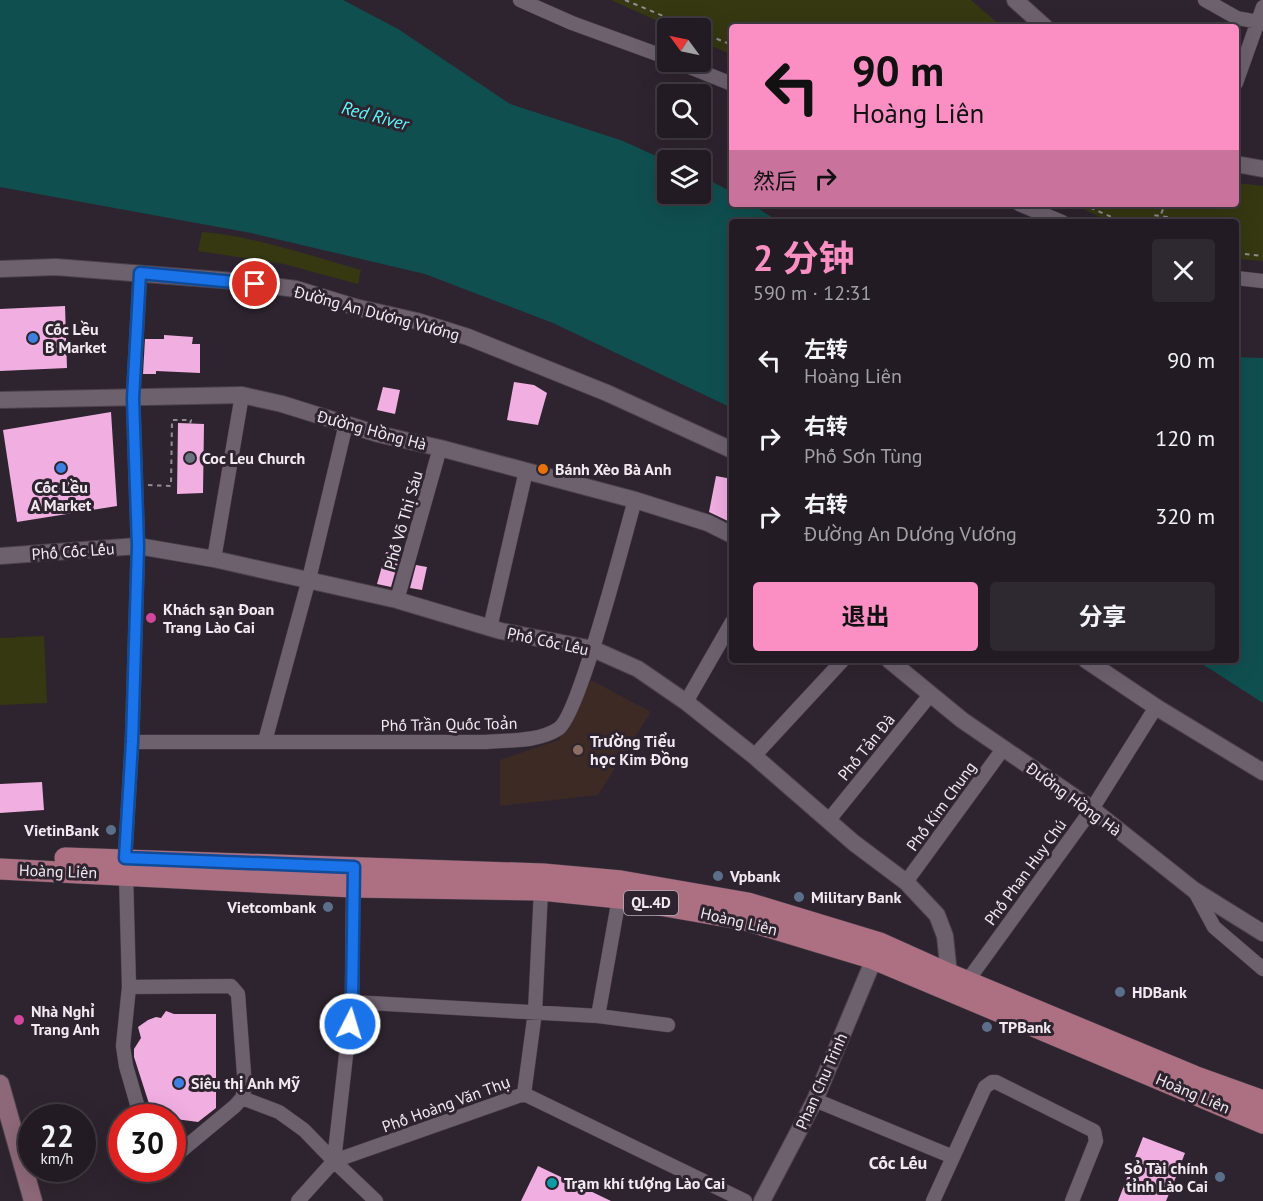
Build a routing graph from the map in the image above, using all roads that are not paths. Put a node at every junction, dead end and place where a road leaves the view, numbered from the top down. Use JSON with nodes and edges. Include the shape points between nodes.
{"nodes":[{"id":1,"x":520,"y":0,"type":"edge"},
{"id":2,"x":1015,"y":0,"type":"edge"},
{"id":3,"x":1205,"y":0,"type":"edge"},
{"id":4,"x":1263,"y":7,"type":"edge"},
{"id":5,"x":1260,"y":23,"type":"edge"},
{"id":6,"x":1042,"y":24,"type":"edge"},
{"id":7,"x":657,"y":54,"type":"edge"},
{"id":8,"x":701,"y":72,"type":"edge"},
{"id":9,"x":1239,"y":76,"type":"edge"},
{"id":10,"x":729,"y":83,"type":"edge"},
{"id":11,"x":1239,"y":165,"type":"edge"},
{"id":12,"x":1263,"y":170,"type":"edge"},
{"id":13,"x":1026,"y":207,"type":"edge"},
{"id":14,"x":1055,"y":219,"type":"edge"},
{"id":15,"x":0,"y":269,"type":"edge"},
{"id":16,"x":140,"y":273,"type":"junction"},
{"id":17,"x":1239,"y":278,"type":"edge"},
{"id":18,"x":1263,"y":281,"type":"edge"},
{"id":19,"x":242,"y":395,"type":"junction"},
{"id":20,"x":133,"y":398,"type":"junction"},
{"id":21,"x":0,"y":400,"type":"edge"},
{"id":22,"x":346,"y":424,"type":"junction"},
{"id":23,"x":440,"y":448,"type":"junction"},
{"id":24,"x":729,"y":449,"type":"edge"},
{"id":25,"x":526,"y":471,"type":"junction"},
{"id":26,"x":634,"y":500,"type":"junction"},
{"id":27,"x":729,"y":534,"type":"edge"},
{"id":28,"x":138,"y":546,"type":"junction"},
{"id":29,"x":0,"y":556,"type":"edge"},
{"id":30,"x":214,"y":559,"type":"junction"},
{"id":31,"x":309,"y":579,"type":"junction"},
{"id":32,"x":397,"y":600,"type":"junction"},
{"id":33,"x":729,"y":627,"type":"edge"},
{"id":34,"x":490,"y":628,"type":"junction"},
{"id":35,"x":592,"y":649,"type":"junction"},
{"id":36,"x":840,"y":663,"type":"edge"},
{"id":37,"x":893,"y":663,"type":"edge"},
{"id":38,"x":1090,"y":663,"type":"edge"},
{"id":39,"x":930,"y":694,"type":"junction"},
{"id":40,"x":686,"y":702,"type":"junction"},
{"id":41,"x":1156,"y":707,"type":"junction"},
{"id":42,"x":265,"y":741,"type":"junction"},
{"id":43,"x":132,"y":742,"type":"junction"},
{"id":44,"x":1003,"y":748,"type":"junction"},
{"id":45,"x":754,"y":756,"type":"junction"},
{"id":46,"x":1263,"y":772,"type":"edge"},
{"id":47,"x":1092,"y":809,"type":"junction"},
{"id":48,"x":828,"y":821,"type":"junction"},
{"id":49,"x":0,"y":857,"type":"edge"},
{"id":50,"x":125,"y":866,"type":"junction"},
{"id":51,"x":0,"y":869,"type":"edge"},
{"id":52,"x":353,"y":877,"type":"junction"},
{"id":53,"x":542,"y":882,"type":"junction"},
{"id":54,"x":906,"y":882,"type":"junction"},
{"id":55,"x":1194,"y":890,"type":"junction"},
{"id":56,"x":619,"y":898,"type":"junction"},
{"id":57,"x":1263,"y":933,"type":"edge"},
{"id":58,"x":877,"y":951,"type":"junction"},
{"id":59,"x":1263,"y":969,"type":"edge"},
{"id":60,"x":954,"y":984,"type":"junction"},
{"id":61,"x":129,"y":987,"type":"junction"},
{"id":62,"x":352,"y":1002,"type":"junction"},
{"id":63,"x":535,"y":1012,"type":"junction"},
{"id":64,"x":598,"y":1016,"type":"junction"},
{"id":65,"x":668,"y":1025,"type":"dead end"},
{"id":66,"x":0,"y":1084,"type":"edge"},
{"id":67,"x":524,"y":1094,"type":"junction"},
{"id":68,"x":242,"y":1098,"type":"junction"},
{"id":69,"x":815,"y":1100,"type":"junction"},
{"id":70,"x":1248,"y":1102,"type":"edge"},
{"id":71,"x":137,"y":1104,"type":"edge"},
{"id":72,"x":1263,"y":1123,"type":"edge"},
{"id":73,"x":186,"y":1145,"type":"edge"},
{"id":74,"x":952,"y":1157,"type":"junction"},
{"id":75,"x":334,"y":1161,"type":"junction"},
{"id":76,"x":33,"y":1201,"type":"edge"},
{"id":77,"x":298,"y":1201,"type":"edge"},
{"id":78,"x":376,"y":1201,"type":"edge"},
{"id":79,"x":745,"y":1201,"type":"edge"},
{"id":80,"x":762,"y":1201,"type":"edge"},
{"id":81,"x":933,"y":1201,"type":"edge"},
{"id":82,"x":1072,"y":1201,"type":"edge"}],
"edges":[{"from":1,"to":7,"type":"street"},
{"from":2,"to":6,"type":"street"},
{"from":3,"to":5,"type":"street","via":[[1238,18]]},
{"from":4,"to":5,"type":"street"},
{"from":5,"to":9,"type":"street"},
{"from":8,"to":10,"type":"street"},
{"from":11,"to":12,"type":"street"},
{"from":13,"to":14,"type":"street"},
{"from":15,"to":16,"type":"street","name":"Đường An Dương Vương","via":[[56,267]]},
{"from":16,"to":20,"type":"street"},
{"from":16,"to":24,"type":"street","name":"Đường An Dương Vương","via":[[296,289],[417,321],[544,366]]},
{"from":17,"to":18,"type":"street"},
{"from":19,"to":20,"type":"street","name":"Đường Hồng Hà"},
{"from":19,"to":22,"type":"street","name":"Đường Hồng Hà"},
{"from":19,"to":30,"type":"street"},
{"from":20,"to":21,"type":"street","name":"Đường Hồng Hà"},
{"from":20,"to":28,"type":"street"},
{"from":22,"to":23,"type":"street","name":"Đường Hồng Hà"},
{"from":22,"to":31,"type":"street"},
{"from":23,"to":25,"type":"street","name":"Đường Hồng Hà"},
{"from":23,"to":32,"type":"street","name":"Phố Võ Thị Sáu"},
{"from":25,"to":26,"type":"street","name":"Đường Hồng Hà"},
{"from":25,"to":34,"type":"street"},
{"from":26,"to":27,"type":"street","name":"Đường Hồng Hà"},
{"from":26,"to":35,"type":"street","name":"Phố Trần Quốc Toản"},
{"from":28,"to":29,"type":"street","name":"Phố Cốc Lếu"},
{"from":28,"to":30,"type":"street","name":"Phố Cốc Lếu"},
{"from":28,"to":43,"type":"street"},
{"from":30,"to":31,"type":"street","name":"Phố Cốc Lếu"},
{"from":31,"to":32,"type":"street","name":"Phố Cốc Lếu"},
{"from":31,"to":42,"type":"street"},
{"from":32,"to":34,"type":"street","name":"Phố Cốc Lếu"},
{"from":33,"to":40,"type":"street"},
{"from":34,"to":35,"type":"street","name":"Phố Cốc Lếu"},
{"from":35,"to":40,"type":"street","name":"Phố Cốc Lếu","via":[[638,669]]},
{"from":35,"to":42,"type":"street","name":"Phố Trần Quốc Toản","via":[[566,721],[559,729],[537,737],[486,742]]},
{"from":36,"to":45,"type":"street"},
{"from":37,"to":39,"type":"street","name":"Đường Hồng Hà"},
{"from":38,"to":41,"type":"street"},
{"from":39,"to":44,"type":"street","name":"Đường Hồng Hà"},
{"from":39,"to":48,"type":"street","name":"Phố Tản Đà"},
{"from":40,"to":45,"type":"street","name":"Phố Cốc Lếu"},
{"from":41,"to":46,"type":"street"},
{"from":41,"to":47,"type":"street","name":"Phố Phan Huy Chú"},
{"from":42,"to":43,"type":"street","name":"Phố Trần Quốc Toản"},
{"from":43,"to":50,"type":"street"},
{"from":44,"to":47,"type":"street","name":"Đường Hồng Hà"},
{"from":44,"to":54,"type":"street","name":"Phố Kim Chung"},
{"from":45,"to":48,"type":"street","name":"Phố Cốc Lếu"},
{"from":47,"to":55,"type":"street","name":"Đường Hồng Hà"},
{"from":47,"to":60,"type":"street","name":"Phố Phan Huy Chú"},
{"from":48,"to":54,"type":"street","name":"Phố Cốc Lếu"},
{"from":49,"to":50,"type":"main road","name":"Hoàng Liên","number":"QL.4D"},
{"from":50,"to":51,"type":"main road","name":"Hoàng Liên","number":"QL.4D"},
{"from":50,"to":52,"type":"main road","name":"Hoàng Liên","number":"QL.4D"},
{"from":50,"to":61,"type":"street"},
{"from":52,"to":53,"type":"main road","name":"Hoàng Liên","number":"QL.4D"},
{"from":52,"to":62,"type":"street"},
{"from":53,"to":56,"type":"main road","name":"Hoàng Liên","number":"QL.4D"},
{"from":53,"to":58,"type":"main road","name":"Hoàng Liên","number":"QL.4D","via":[[621,880],[748,903]]},
{"from":53,"to":63,"type":"street"},
{"from":54,"to":60,"type":"street","name":"Phố Cốc Lếu","via":[[937,915]]},
{"from":55,"to":57,"type":"street","name":"Đường Hồng Hà"},
{"from":55,"to":59,"type":"street","via":[[1214,927]]},
{"from":56,"to":58,"type":"main road","name":"Hoàng Liên","number":"QL.4D","via":[[745,920]]},
{"from":56,"to":64,"type":"street"},
{"from":58,"to":60,"type":"main road","name":"Hoàng Liên","number":"QL.4D"},
{"from":58,"to":69,"type":"street","name":"Phan Chu Trinh"},
{"from":60,"to":70,"type":"main road","name":"Hoàng Liên","number":"QL.4D"},
{"from":61,"to":68,"type":"street","via":[[236,989],[240,1002]]},
{"from":61,"to":71,"type":"street","via":[[123,1046]]},
{"from":62,"to":63,"type":"street"},
{"from":62,"to":75,"type":"street"},
{"from":63,"to":64,"type":"street"},
{"from":63,"to":67,"type":"street"},
{"from":64,"to":65,"type":"street"},
{"from":66,"to":76,"type":"main road"},
{"from":67,"to":75,"type":"street","name":"Phố Hoàng Văn Thụ"},
{"from":67,"to":79,"type":"street","name":"Phố Hoàng Văn Thụ"},
{"from":68,"to":73,"type":"street"},
{"from":68,"to":75,"type":"street","via":[[279,1112]]},
{"from":69,"to":74,"type":"street"},
{"from":69,"to":80,"type":"street","name":"Phan Chu Trinh"},
{"from":70,"to":72,"type":"main road","name":"Hoàng Liên","number":"QL.4D"},
{"from":74,"to":81,"type":"street"},
{"from":74,"to":82,"type":"street","via":[[985,1087],[992,1082],[1000,1083],[1094,1131],[1096,1142]]},
{"from":75,"to":77,"type":"street","name":"Phố Hoàng Văn Thụ"},
{"from":75,"to":78,"type":"street"}]}
